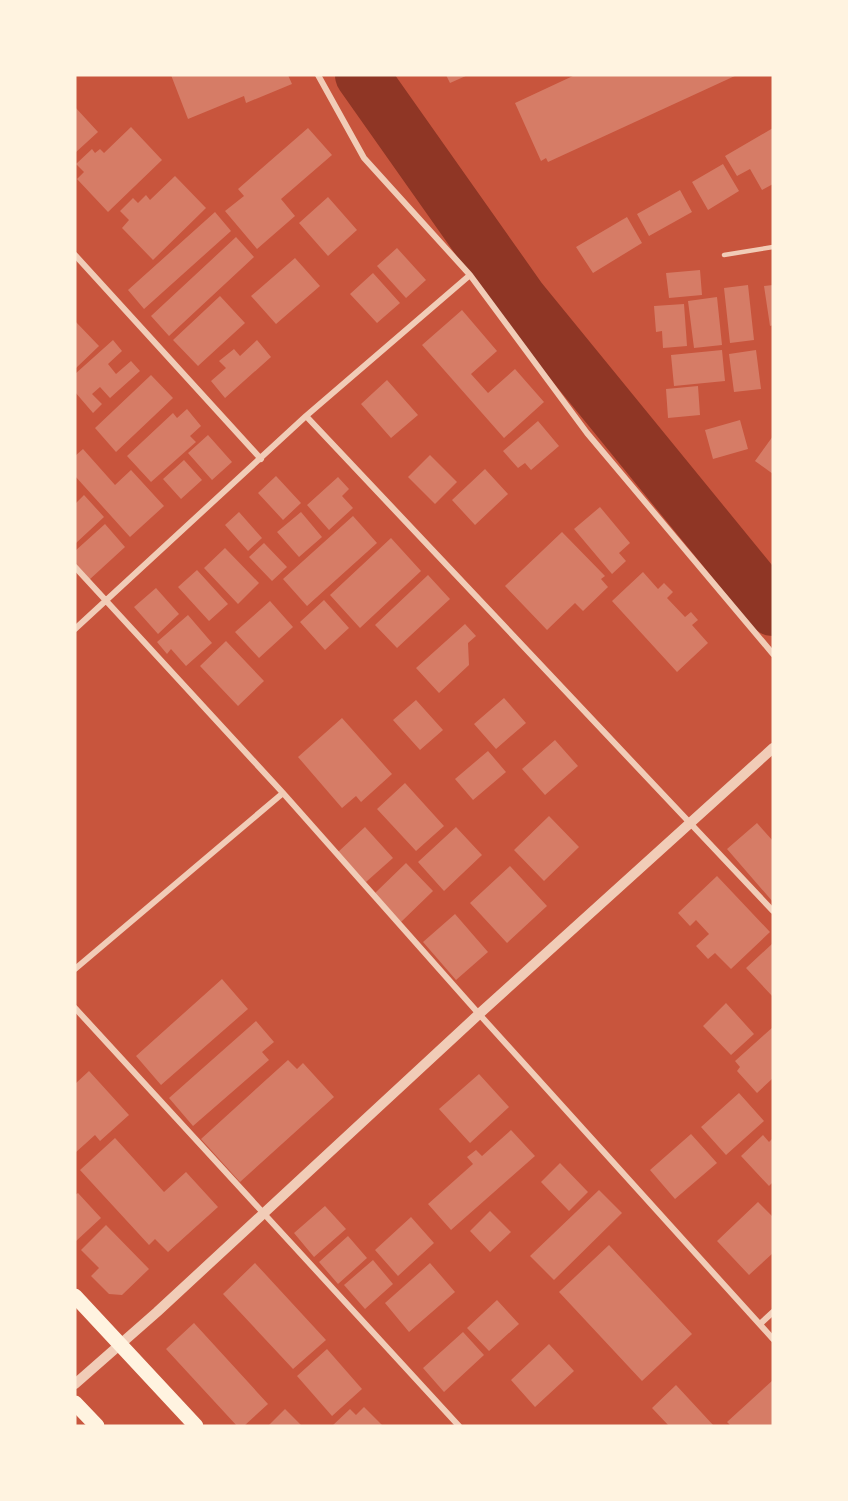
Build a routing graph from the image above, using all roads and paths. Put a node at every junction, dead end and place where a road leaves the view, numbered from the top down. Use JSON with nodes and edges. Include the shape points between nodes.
{"nodes":[{"id":1,"x":318,"y":75,"type":"edge"},
{"id":2,"x":773,"y":247,"type":"edge"},
{"id":3,"x":75,"y":255,"type":"edge"},
{"id":4,"x":724,"y":255,"type":"dead end"},
{"id":5,"x":470,"y":275,"type":"junction"},
{"id":6,"x":306,"y":416,"type":"junction"},
{"id":7,"x":261,"y":459,"type":"junction"},
{"id":8,"x":75,"y":567,"type":"edge"},
{"id":9,"x":106,"y":600,"type":"junction"},
{"id":10,"x":75,"y":629,"type":"edge"},
{"id":11,"x":773,"y":654,"type":"edge"},
{"id":12,"x":773,"y":748,"type":"edge"},
{"id":13,"x":283,"y":793,"type":"junction"},
{"id":14,"x":692,"y":824,"type":"junction"},
{"id":15,"x":773,"y":911,"type":"edge"},
{"id":16,"x":75,"y":969,"type":"edge"},
{"id":17,"x":75,"y":1008,"type":"edge"},
{"id":18,"x":479,"y":1014,"type":"junction"},
{"id":19,"x":263,"y":1213,"type":"junction"},
{"id":20,"x":75,"y":1296,"type":"edge"},
{"id":21,"x":773,"y":1312,"type":"edge"},
{"id":22,"x":760,"y":1324,"type":"junction"},
{"id":23,"x":773,"y":1339,"type":"edge"},
{"id":24,"x":121,"y":1345,"type":"junction"},
{"id":25,"x":75,"y":1384,"type":"edge"},
{"id":26,"x":75,"y":1402,"type":"edge"},
{"id":27,"x":97,"y":1426,"type":"edge"},
{"id":28,"x":196,"y":1426,"type":"edge"},
{"id":29,"x":459,"y":1426,"type":"edge"}],
"edges":[{"from":1,"to":5,"type":"street","via":[[364,158]]},
{"from":2,"to":4,"type":"lane"},
{"from":3,"to":7,"type":"street"},
{"from":5,"to":6,"type":"street"},
{"from":5,"to":11,"type":"street","via":[[587,432]]},
{"from":6,"to":7,"type":"street"},
{"from":6,"to":14,"type":"street"},
{"from":7,"to":9,"type":"street"},
{"from":8,"to":9,"type":"street"},
{"from":9,"to":10,"type":"street"},
{"from":9,"to":13,"type":"street"},
{"from":12,"to":14,"type":"street"},
{"from":13,"to":16,"type":"street"},
{"from":13,"to":18,"type":"street"},
{"from":14,"to":15,"type":"street"},
{"from":14,"to":18,"type":"street"},
{"from":17,"to":19,"type":"street"},
{"from":18,"to":19,"type":"street"},
{"from":18,"to":22,"type":"street"},
{"from":19,"to":24,"type":"street"},
{"from":19,"to":29,"type":"street"},
{"from":20,"to":24,"type":"main road"},
{"from":21,"to":22,"type":"street"},
{"from":22,"to":23,"type":"street"},
{"from":24,"to":25,"type":"street"},
{"from":24,"to":28,"type":"main road"},
{"from":26,"to":27,"type":"main road"}]}
